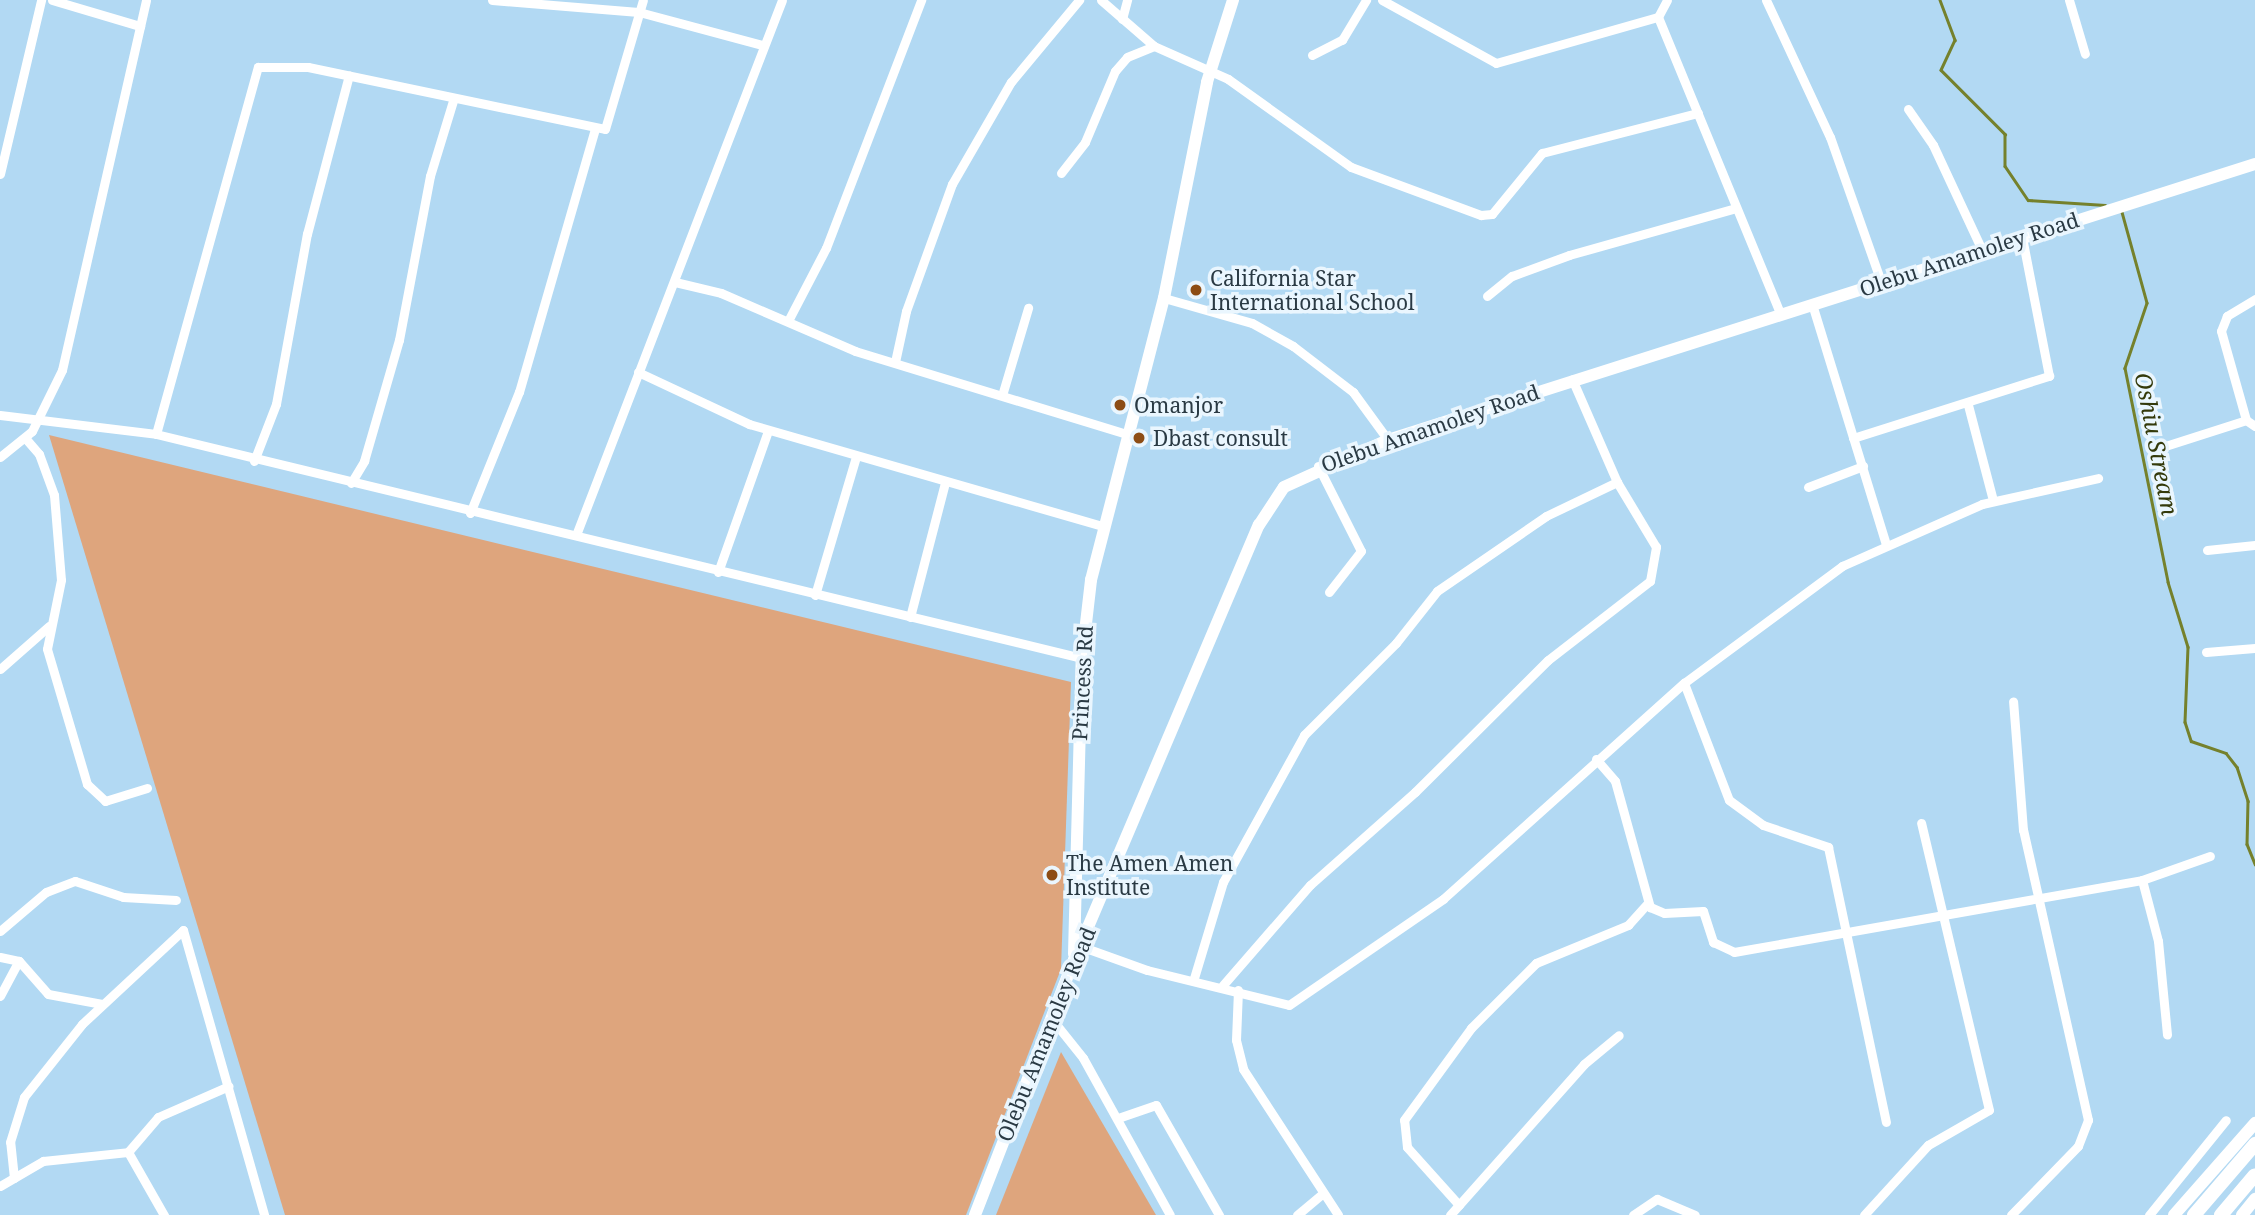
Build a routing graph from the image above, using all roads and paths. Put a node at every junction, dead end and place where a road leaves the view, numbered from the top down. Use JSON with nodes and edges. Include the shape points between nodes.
{"nodes":[{"id":1,"x":41,"y":0,"type":"edge"},
{"id":2,"x":52,"y":0,"type":"edge"},
{"id":3,"x":146,"y":0,"type":"edge"},
{"id":4,"x":492,"y":0,"type":"edge"},
{"id":5,"x":643,"y":0,"type":"edge"},
{"id":6,"x":782,"y":0,"type":"edge"},
{"id":7,"x":921,"y":0,"type":"edge"},
{"id":8,"x":1079,"y":0,"type":"edge"},
{"id":9,"x":1101,"y":0,"type":"edge"},
{"id":10,"x":1127,"y":0,"type":"edge"},
{"id":11,"x":1233,"y":0,"type":"edge"},
{"id":12,"x":1366,"y":0,"type":"edge"},
{"id":13,"x":1381,"y":0,"type":"edge"},
{"id":14,"x":1667,"y":0,"type":"edge"},
{"id":15,"x":1766,"y":0,"type":"edge"},
{"id":16,"x":2069,"y":0,"type":"edge"},
{"id":17,"x":639,"y":12,"type":"junction"},
{"id":18,"x":1658,"y":17,"type":"junction"},
{"id":19,"x":1122,"y":19,"type":"junction"},
{"id":20,"x":140,"y":26,"type":"junction"},
{"id":21,"x":762,"y":45,"type":"junction"},
{"id":22,"x":1154,"y":46,"type":"junction"},
{"id":23,"x":2085,"y":54,"type":"dead end"},
{"id":24,"x":1312,"y":55,"type":"dead end"},
{"id":25,"x":1211,"y":70,"type":"junction"},
{"id":26,"x":349,"y":75,"type":"junction"},
{"id":27,"x":453,"y":101,"type":"junction"},
{"id":28,"x":1908,"y":109,"type":"dead end"},
{"id":29,"x":1698,"y":113,"type":"junction"},
{"id":30,"x":595,"y":129,"type":"junction"},
{"id":31,"x":2255,"y":164,"type":"edge"},
{"id":32,"x":1061,"y":173,"type":"dead end"},
{"id":33,"x":0,"y":174,"type":"edge"},
{"id":34,"x":1736,"y":208,"type":"junction"},
{"id":35,"x":2022,"y":237,"type":"junction"},
{"id":36,"x":1982,"y":250,"type":"junction"},
{"id":37,"x":675,"y":282,"type":"junction"},
{"id":38,"x":1881,"y":282,"type":"junction"},
{"id":39,"x":1487,"y":296,"type":"dead end"},
{"id":40,"x":1164,"y":298,"type":"junction"},
{"id":41,"x":2255,"y":299,"type":"edge"},
{"id":42,"x":1812,"y":304,"type":"junction"},
{"id":43,"x":1028,"y":308,"type":"dead end"},
{"id":44,"x":1780,"y":313,"type":"junction"},
{"id":45,"x":789,"y":319,"type":"junction"},
{"id":46,"x":895,"y":362,"type":"junction"},
{"id":47,"x":638,"y":372,"type":"junction"},
{"id":48,"x":1572,"y":379,"type":"junction"},
{"id":49,"x":1003,"y":392,"type":"junction"},
{"id":50,"x":1968,"y":405,"type":"junction"},
{"id":51,"x":0,"y":415,"type":"edge"},
{"id":52,"x":37,"y":423,"type":"junction"},
{"id":53,"x":2251,"y":423,"type":"edge"},
{"id":54,"x":768,"y":431,"type":"junction"},
{"id":55,"x":156,"y":434,"type":"junction"},
{"id":56,"x":1127,"y":434,"type":"junction"},
{"id":57,"x":1853,"y":438,"type":"junction"},
{"id":58,"x":26,"y":439,"type":"junction"},
{"id":59,"x":1388,"y":440,"type":"junction"},
{"id":60,"x":2159,"y":447,"type":"dead end"},
{"id":61,"x":0,"y":457,"type":"edge"},
{"id":62,"x":856,"y":457,"type":"junction"},
{"id":63,"x":254,"y":461,"type":"junction"},
{"id":64,"x":1318,"y":466,"type":"junction"},
{"id":65,"x":1863,"y":466,"type":"junction"},
{"id":66,"x":2098,"y":478,"type":"dead end"},
{"id":67,"x":945,"y":482,"type":"junction"},
{"id":68,"x":1617,"y":482,"type":"junction"},
{"id":69,"x":351,"y":483,"type":"junction"},
{"id":70,"x":1808,"y":487,"type":"dead end"},
{"id":71,"x":1993,"y":500,"type":"junction"},
{"id":72,"x":470,"y":513,"type":"junction"},
{"id":73,"x":1100,"y":526,"type":"junction"},
{"id":74,"x":576,"y":534,"type":"junction"},
{"id":75,"x":1886,"y":544,"type":"junction"},
{"id":76,"x":2255,"y":545,"type":"edge"},
{"id":77,"x":2207,"y":550,"type":"dead end"},
{"id":78,"x":718,"y":572,"type":"junction"},
{"id":79,"x":1329,"y":592,"type":"dead end"},
{"id":80,"x":815,"y":595,"type":"junction"},
{"id":81,"x":910,"y":617,"type":"junction"},
{"id":82,"x":53,"y":622,"type":"junction"},
{"id":83,"x":2255,"y":648,"type":"edge"},
{"id":84,"x":2206,"y":652,"type":"dead end"},
{"id":85,"x":1082,"y":658,"type":"junction"},
{"id":86,"x":0,"y":669,"type":"edge"},
{"id":87,"x":1684,"y":683,"type":"junction"},
{"id":88,"x":2013,"y":701,"type":"dead end"},
{"id":89,"x":1596,"y":759,"type":"junction"},
{"id":90,"x":147,"y":788,"type":"dead end"},
{"id":91,"x":1921,"y":823,"type":"dead end"},
{"id":92,"x":2210,"y":856,"type":"dead end"},
{"id":93,"x":2141,"y":880,"type":"junction"},
{"id":94,"x":2036,"y":897,"type":"junction"},
{"id":95,"x":176,"y":900,"type":"dead end"},
{"id":96,"x":1647,"y":904,"type":"junction"},
{"id":97,"x":1944,"y":913,"type":"junction"},
{"id":98,"x":0,"y":932,"type":"edge"},
{"id":99,"x":1843,"y":933,"type":"junction"},
{"id":100,"x":1080,"y":946,"type":"junction"},
{"id":101,"x":0,"y":957,"type":"edge"},
{"id":102,"x":1074,"y":960,"type":"junction"},
{"id":103,"x":19,"y":961,"type":"junction"},
{"id":104,"x":1194,"y":978,"type":"junction"},
{"id":105,"x":1223,"y":985,"type":"junction"},
{"id":106,"x":1238,"y":990,"type":"junction"},
{"id":107,"x":0,"y":996,"type":"edge"},
{"id":108,"x":102,"y":1004,"type":"junction"},
{"id":109,"x":1051,"y":1018,"type":"junction"},
{"id":110,"x":1619,"y":1035,"type":"dead end"},
{"id":111,"x":2167,"y":1035,"type":"dead end"},
{"id":112,"x":229,"y":1086,"type":"junction"},
{"id":113,"x":1118,"y":1118,"type":"junction"},
{"id":114,"x":2226,"y":1120,"type":"dead end"},
{"id":115,"x":1886,"y":1122,"type":"dead end"},
{"id":116,"x":2255,"y":1123,"type":"edge"},
{"id":117,"x":2255,"y":1144,"type":"edge"},
{"id":118,"x":128,"y":1152,"type":"junction"},
{"id":119,"x":2255,"y":1175,"type":"edge"},
{"id":120,"x":13,"y":1178,"type":"junction"},
{"id":121,"x":0,"y":1186,"type":"edge"},
{"id":122,"x":1324,"y":1193,"type":"junction"},
{"id":123,"x":2255,"y":1199,"type":"edge"},
{"id":124,"x":1459,"y":1205,"type":"junction"},
{"id":125,"x":164,"y":1215,"type":"edge"},
{"id":126,"x":264,"y":1215,"type":"edge"},
{"id":127,"x":975,"y":1215,"type":"edge"},
{"id":128,"x":1170,"y":1215,"type":"edge"},
{"id":129,"x":1219,"y":1215,"type":"edge"},
{"id":130,"x":1297,"y":1215,"type":"edge"},
{"id":131,"x":1338,"y":1215,"type":"edge"},
{"id":132,"x":1450,"y":1215,"type":"edge"},
{"id":133,"x":1633,"y":1215,"type":"edge"},
{"id":134,"x":1695,"y":1215,"type":"edge"},
{"id":135,"x":1864,"y":1215,"type":"edge"},
{"id":136,"x":2011,"y":1215,"type":"edge"},
{"id":137,"x":2149,"y":1215,"type":"edge"},
{"id":138,"x":2174,"y":1215,"type":"edge"},
{"id":139,"x":2194,"y":1215,"type":"edge"},
{"id":140,"x":2221,"y":1215,"type":"edge"},
{"id":141,"x":2242,"y":1215,"type":"edge"}],
"edges":[{"from":1,"to":33,"type":"street"},
{"from":2,"to":20,"type":"street"},
{"from":3,"to":20,"type":"street"},
{"from":4,"to":17,"type":"street"},
{"from":5,"to":17,"type":"street"},
{"from":6,"to":21,"type":"street"},
{"from":7,"to":45,"type":"street","via":[[826,248]]},
{"from":8,"to":46,"type":"street","via":[[1011,82],[953,184],[906,311]]},
{"from":9,"to":19,"type":"street"},
{"from":10,"to":19,"type":"street"},
{"from":11,"to":25,"type":"street","name":"Princess Rd"},
{"from":12,"to":24,"type":"street","via":[[1342,40]]},
{"from":13,"to":18,"type":"street","via":[[1496,63]]},
{"from":14,"to":18,"type":"street"},
{"from":15,"to":38,"type":"street","via":[[1830,137]]},
{"from":16,"to":23,"type":"street"},
{"from":17,"to":21,"type":"street"},
{"from":17,"to":30,"type":"street","via":[[609,125]]},
{"from":18,"to":29,"type":"street"},
{"from":19,"to":22,"type":"street"},
{"from":20,"to":52,"type":"street","via":[[73,331]]},
{"from":21,"to":37,"type":"street"},
{"from":22,"to":25,"type":"street"},
{"from":22,"to":32,"type":"street","via":[[1128,57],[1115,71],[1085,142]]},
{"from":25,"to":29,"type":"street","via":[[1351,167],[1481,215],[1495,211],[1542,153]]},
{"from":25,"to":40,"type":"street","name":"Princess Rd"},
{"from":26,"to":27,"type":"street"},
{"from":26,"to":55,"type":"street","via":[[285,64],[258,67]]},
{"from":26,"to":63,"type":"street","via":[[307,234],[276,404]]},
{"from":27,"to":30,"type":"street","via":[[500,106]]},
{"from":27,"to":69,"type":"street","via":[[430,176],[399,340],[363,461]]},
{"from":28,"to":36,"type":"street","via":[[1933,145]]},
{"from":29,"to":34,"type":"street"},
{"from":30,"to":72,"type":"street","via":[[519,392]]},
{"from":31,"to":35,"type":"street","name":"Olebu Amamoley Road"},
{"from":34,"to":39,"type":"street","via":[[1569,255],[1512,276]]},
{"from":34,"to":44,"type":"street"},
{"from":35,"to":36,"type":"street","name":"Olebu Amamoley Road"},
{"from":35,"to":50,"type":"street","via":[[2049,376]]},
{"from":36,"to":38,"type":"street","name":"Olebu Amamoley Road"},
{"from":37,"to":45,"type":"street"},
{"from":37,"to":47,"type":"street"},
{"from":38,"to":42,"type":"street","name":"Olebu Amamoley Road"},
{"from":40,"to":56,"type":"street","name":"Princess Rd"},
{"from":40,"to":59,"type":"street","via":[[1252,323],[1293,346],[1353,392]]},
{"from":41,"to":53,"type":"street","via":[[2227,316],[2221,331]]},
{"from":42,"to":44,"type":"street","name":"Olebu Amamoley Road"},
{"from":42,"to":57,"type":"street"},
{"from":43,"to":49,"type":"street"},
{"from":44,"to":48,"type":"street","name":"Olebu Amamoley Road"},
{"from":45,"to":46,"type":"street"},
{"from":46,"to":49,"type":"street"},
{"from":47,"to":54,"type":"street"},
{"from":47,"to":74,"type":"street"},
{"from":48,"to":59,"type":"street","name":"Olebu Amamoley Road"},
{"from":48,"to":68,"type":"street"},
{"from":49,"to":56,"type":"street"},
{"from":50,"to":57,"type":"street"},
{"from":50,"to":71,"type":"street"},
{"from":51,"to":52,"type":"street"},
{"from":52,"to":55,"type":"street","via":[[80,421]]},
{"from":52,"to":58,"type":"street"},
{"from":53,"to":60,"type":"street"},
{"from":54,"to":62,"type":"street"},
{"from":54,"to":78,"type":"street"},
{"from":55,"to":63,"type":"street"},
{"from":56,"to":73,"type":"street","name":"Princess Rd"},
{"from":57,"to":65,"type":"street"},
{"from":58,"to":61,"type":"street"},
{"from":58,"to":82,"type":"street","via":[[39,454],[54,495],[61,579]]},
{"from":59,"to":64,"type":"street","name":"Olebu Amamoley Road"},
{"from":62,"to":67,"type":"street"},
{"from":62,"to":80,"type":"street"},
{"from":63,"to":69,"type":"street"},
{"from":64,"to":79,"type":"street","via":[[1362,551]]},
{"from":64,"to":100,"type":"street","name":"Olebu Amamoley Road","via":[[1284,486],[1259,524]]},
{"from":65,"to":70,"type":"street"},
{"from":65,"to":75,"type":"street"},
{"from":66,"to":71,"type":"street"},
{"from":67,"to":73,"type":"street"},
{"from":67,"to":81,"type":"street"},
{"from":68,"to":104,"type":"street","via":[[1546,516],[1437,591],[1396,643],[1304,735],[1223,882]]},
{"from":68,"to":105,"type":"street","via":[[1656,547],[1650,581],[1548,660],[1415,792],[1310,885]]},
{"from":69,"to":72,"type":"street"},
{"from":71,"to":75,"type":"street"},
{"from":72,"to":74,"type":"street"},
{"from":73,"to":85,"type":"street","name":"Princess Rd"},
{"from":74,"to":78,"type":"street"},
{"from":75,"to":87,"type":"street","via":[[1842,566]]},
{"from":76,"to":77,"type":"street"},
{"from":78,"to":80,"type":"street"},
{"from":80,"to":81,"type":"street"},
{"from":81,"to":85,"type":"street"},
{"from":82,"to":86,"type":"street"},
{"from":82,"to":90,"type":"street","via":[[47,649],[87,784],[105,801]]},
{"from":83,"to":84,"type":"street"},
{"from":85,"to":102,"type":"street","name":"Princess Rd"},
{"from":87,"to":89,"type":"street"},
{"from":87,"to":99,"type":"street","via":[[1730,800],[1763,825],[1828,847]]},
{"from":88,"to":94,"type":"street","via":[[2023,830]]},
{"from":89,"to":96,"type":"street","via":[[1615,781]]},
{"from":89,"to":106,"type":"street","via":[[1443,899],[1296,1002],[1278,1006]]},
{"from":91,"to":97,"type":"street"},
{"from":92,"to":93,"type":"street"},
{"from":93,"to":94,"type":"street"},
{"from":93,"to":111,"type":"street","via":[[2158,941]]},
{"from":94,"to":97,"type":"street"},
{"from":94,"to":136,"type":"street","via":[[2088,1120],[2078,1146]]},
{"from":95,"to":98,"type":"street","via":[[123,897],[75,881],[46,892]]},
{"from":96,"to":99,"type":"street","via":[[1664,913],[1703,911],[1713,942],[1734,953]]},
{"from":96,"to":124,"type":"street","via":[[1628,925],[1536,963],[1471,1028],[1404,1119],[1407,1147]]},
{"from":97,"to":99,"type":"street"},
{"from":97,"to":135,"type":"street","via":[[1989,1110],[1928,1145]]},
{"from":99,"to":115,"type":"street"},
{"from":100,"to":102,"type":"street","name":"Olebu Amamoley Road"},
{"from":100,"to":104,"type":"street","via":[[1147,971]]},
{"from":101,"to":103,"type":"street"},
{"from":102,"to":109,"type":"street","name":"Olebu Amamoley Road"},
{"from":103,"to":107,"type":"street"},
{"from":103,"to":108,"type":"street","via":[[48,994]]},
{"from":104,"to":105,"type":"street"},
{"from":105,"to":106,"type":"street"},
{"from":106,"to":122,"type":"street","via":[[1236,1040],[1243,1069]]},
{"from":108,"to":112,"type":"street","via":[[183,930]]},
{"from":108,"to":120,"type":"street","via":[[24,1097],[10,1142]]},
{"from":109,"to":113,"type":"street","via":[[1074,1044]]},
{"from":109,"to":127,"type":"street","name":"Olebu Amamoley Road"},
{"from":110,"to":124,"type":"street"},
{"from":112,"to":118,"type":"street","via":[[158,1117]]},
{"from":112,"to":126,"type":"street"},
{"from":113,"to":128,"type":"street"},
{"from":113,"to":129,"type":"street","via":[[1156,1104]]},
{"from":114,"to":137,"type":"street"},
{"from":116,"to":138,"type":"street"},
{"from":117,"to":139,"type":"main road"},
{"from":118,"to":120,"type":"street","via":[[43,1161]]},
{"from":118,"to":125,"type":"street"},
{"from":119,"to":140,"type":"main road"},
{"from":120,"to":121,"type":"street"},
{"from":122,"to":130,"type":"street"},
{"from":122,"to":131,"type":"street"},
{"from":123,"to":141,"type":"street"},
{"from":124,"to":132,"type":"street"},
{"from":133,"to":134,"type":"street","via":[[1657,1199]]}]}
